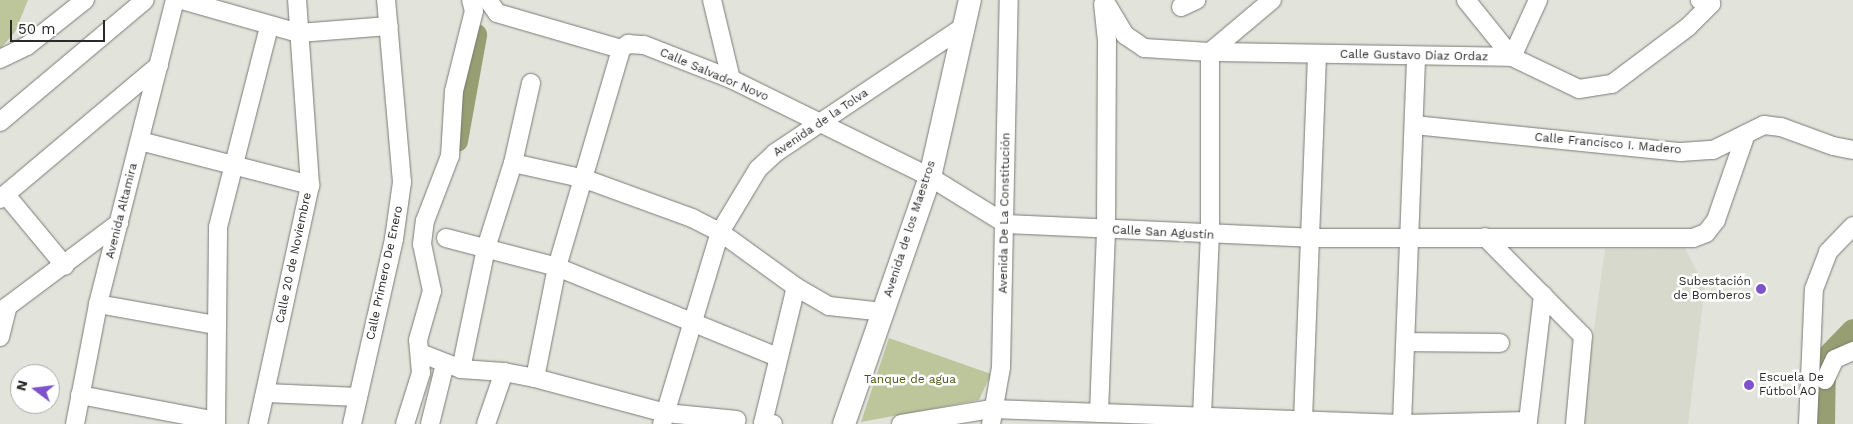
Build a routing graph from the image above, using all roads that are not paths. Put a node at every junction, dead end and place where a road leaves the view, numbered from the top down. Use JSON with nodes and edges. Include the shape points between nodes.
{"nodes":[{"id":1,"x":85,"y":0,"type":"edge"},
{"id":2,"x":145,"y":0,"type":"edge"},
{"id":3,"x":175,"y":0,"type":"edge"},
{"id":4,"x":182,"y":0,"type":"edge"},
{"id":5,"x":297,"y":0,"type":"edge"},
{"id":6,"x":386,"y":0,"type":"edge"},
{"id":7,"x":471,"y":0,"type":"edge"},
{"id":8,"x":712,"y":0,"type":"edge"},
{"id":9,"x":970,"y":0,"type":"edge"},
{"id":10,"x":1009,"y":0,"type":"edge"},
{"id":11,"x":1103,"y":0,"type":"edge"},
{"id":12,"x":1272,"y":0,"type":"edge"},
{"id":13,"x":1466,"y":0,"type":"edge"},
{"id":14,"x":1538,"y":0,"type":"edge"},
{"id":15,"x":1706,"y":2,"type":"edge"},
{"id":16,"x":489,"y":4,"type":"edge"},
{"id":17,"x":389,"y":26,"type":"junction"},
{"id":18,"x":269,"y":27,"type":"junction"},
{"id":19,"x":963,"y":27,"type":"junction"},
{"id":20,"x":299,"y":33,"type":"junction"},
{"id":21,"x":621,"y":49,"type":"junction"},
{"id":22,"x":1210,"y":52,"type":"junction"},
{"id":23,"x":1317,"y":54,"type":"junction"},
{"id":24,"x":1416,"y":56,"type":"junction"},
{"id":25,"x":1512,"y":57,"type":"junction"},
{"id":26,"x":0,"y":59,"type":"edge"},
{"id":27,"x":159,"y":65,"type":"junction"},
{"id":28,"x":731,"y":80,"type":"junction"},
{"id":29,"x":531,"y":83,"type":"dead end"},
{"id":30,"x":0,"y":122,"type":"edge"},
{"id":31,"x":820,"y":123,"type":"junction"},
{"id":32,"x":1414,"y":124,"type":"junction"},
{"id":33,"x":1746,"y":134,"type":"junction"},
{"id":34,"x":140,"y":141,"type":"junction"},
{"id":35,"x":1853,"y":150,"type":"edge"},
{"id":36,"x":513,"y":162,"type":"junction"},
{"id":37,"x":232,"y":166,"type":"junction"},
{"id":38,"x":930,"y":177,"type":"junction"},
{"id":39,"x":584,"y":178,"type":"junction"},
{"id":40,"x":310,"y":185,"type":"junction"},
{"id":41,"x":3,"y":197,"type":"edge"},
{"id":42,"x":119,"y":223,"type":"junction"},
{"id":43,"x":1006,"y":224,"type":"junction"},
{"id":44,"x":1853,"y":226,"type":"edge"},
{"id":45,"x":1106,"y":230,"type":"junction"},
{"id":46,"x":720,"y":232,"type":"junction"},
{"id":47,"x":1210,"y":235,"type":"junction"},
{"id":48,"x":1484,"y":237,"type":"junction"},
{"id":49,"x":1310,"y":238,"type":"junction"},
{"id":50,"x":1410,"y":238,"type":"junction"},
{"id":51,"x":435,"y":242,"type":"junction"},
{"id":52,"x":486,"y":248,"type":"junction"},
{"id":53,"x":65,"y":266,"type":"junction"},
{"id":54,"x":557,"y":267,"type":"junction"},
{"id":55,"x":796,"y":287,"type":"junction"},
{"id":56,"x":1543,"y":295,"type":"junction"},
{"id":57,"x":98,"y":304,"type":"junction"},
{"id":58,"x":4,"y":309,"type":"edge"},
{"id":59,"x":883,"y":312,"type":"junction"},
{"id":60,"x":692,"y":321,"type":"junction"},
{"id":61,"x":216,"y":325,"type":"junction"},
{"id":62,"x":0,"y":337,"type":"edge"},
{"id":63,"x":1406,"y":342,"type":"junction"},
{"id":64,"x":1500,"y":343,"type":"dead end"},
{"id":65,"x":1853,"y":351,"type":"edge"},
{"id":66,"x":778,"y":357,"type":"junction"},
{"id":67,"x":440,"y":362,"type":"junction"},
{"id":68,"x":504,"y":372,"type":"junction"},
{"id":69,"x":535,"y":378,"type":"junction"},
{"id":70,"x":1825,"y":380,"type":"dead end"},
{"id":71,"x":266,"y":393,"type":"junction"},
{"id":72,"x":80,"y":396,"type":"junction"},
{"id":73,"x":358,"y":397,"type":"junction"},
{"id":74,"x":1099,"y":413,"type":"junction"},
{"id":75,"x":1202,"y":416,"type":"junction"},
{"id":76,"x":991,"y":417,"type":"edge"},
{"id":77,"x":664,"y":419,"type":"edge"},
{"id":78,"x":1123,"y":419,"type":"edge"},
{"id":79,"x":737,"y":420,"type":"dead end"},
{"id":80,"x":1303,"y":420,"type":"junction"},
{"id":81,"x":216,"y":422,"type":"edge"},
{"id":82,"x":1270,"y":422,"type":"edge"},
{"id":83,"x":1500,"y":422,"type":"edge"},
{"id":84,"x":768,"y":423,"type":"edge"},
{"id":85,"x":75,"y":424,"type":"edge"},
{"id":86,"x":258,"y":424,"type":"edge"},
{"id":87,"x":352,"y":424,"type":"edge"},
{"id":88,"x":405,"y":424,"type":"edge"},
{"id":89,"x":430,"y":424,"type":"edge"},
{"id":90,"x":486,"y":424,"type":"edge"},
{"id":91,"x":844,"y":424,"type":"edge"},
{"id":92,"x":901,"y":424,"type":"edge"},
{"id":93,"x":1402,"y":424,"type":"edge"},
{"id":94,"x":1574,"y":424,"type":"edge"},
{"id":95,"x":1808,"y":424,"type":"edge"}],
"edges":[{"from":1,"to":26,"type":"street","via":[[27,46]]},
{"from":2,"to":30,"type":"street"},
{"from":3,"to":27,"type":"street","name":"Avenida Altamira"},
{"from":4,"to":18,"type":"street"},
{"from":5,"to":20,"type":"street","name":"Calle 20 de Noviembre"},
{"from":6,"to":17,"type":"street","name":"Calle Primero De Enero"},
{"from":7,"to":51,"type":"street","via":[[474,11],[454,91],[450,156],[425,221]]},
{"from":8,"to":28,"type":"street"},
{"from":9,"to":19,"type":"main road","name":"Avenida de los Maestros"},
{"from":10,"to":43,"type":"street","name":"Avenida De La Constitución"},
{"from":11,"to":22,"type":"street","name":"Calle Gustavo Díaz Ordaz","via":[[1124,35],[1144,48]]},
{"from":11,"to":45,"type":"street","via":[[1107,41]]},
{"from":12,"to":22,"type":"street"},
{"from":13,"to":25,"type":"street"},
{"from":14,"to":25,"type":"street"},
{"from":15,"to":25,"type":"street","name":"Calle Gustavo Díaz Ordaz","via":[[1688,27],[1612,84],[1579,89]]},
{"from":16,"to":21,"type":"street","name":"Calle Salvador Novo","via":[[497,13]]},
{"from":17,"to":20,"type":"street"},
{"from":17,"to":73,"type":"street","name":"Calle Primero De Enero","via":[[401,191],[394,239]]},
{"from":18,"to":20,"type":"street"},
{"from":18,"to":37,"type":"street"},
{"from":19,"to":31,"type":"street","name":"Avenida de la Tolva"},
{"from":19,"to":38,"type":"main road","name":"Avenida de los Maestros"},
{"from":20,"to":40,"type":"street","name":"Calle 20 de Noviembre"},
{"from":21,"to":28,"type":"street","name":"Calle Salvador Novo","via":[[628,44],[644,45]]},
{"from":21,"to":39,"type":"street"},
{"from":22,"to":23,"type":"street","name":"Calle Gustavo Díaz Ordaz"},
{"from":22,"to":47,"type":"street"},
{"from":23,"to":24,"type":"street","name":"Calle Gustavo Díaz Ordaz"},
{"from":23,"to":49,"type":"street"},
{"from":24,"to":25,"type":"street","name":"Calle Gustavo Díaz Ordaz"},
{"from":24,"to":32,"type":"street"},
{"from":27,"to":34,"type":"street","name":"Avenida Altamira"},
{"from":27,"to":41,"type":"street"},
{"from":28,"to":31,"type":"street","name":"Calle Salvador Novo"},
{"from":29,"to":36,"type":"street"},
{"from":31,"to":38,"type":"street","name":"Calle Salvador Novo"},
{"from":31,"to":46,"type":"street","name":"Avenida de la Tolva","via":[[774,153],[758,169]]},
{"from":32,"to":33,"type":"street","name":"Calle Francisco I. Madero","via":[[1681,152],[1713,150]]},
{"from":32,"to":50,"type":"street"},
{"from":33,"to":35,"type":"street","name":"Calle Francisco I. Madero","via":[[1764,125],[1781,126]]},
{"from":33,"to":48,"type":"street","name":"Calle San Agustín","via":[[1716,220],[1706,233]]},
{"from":34,"to":37,"type":"street"},
{"from":34,"to":42,"type":"street","name":"Avenida Altamira"},
{"from":36,"to":39,"type":"street"},
{"from":36,"to":52,"type":"street"},
{"from":37,"to":40,"type":"street"},
{"from":37,"to":61,"type":"street","via":[[218,226]]},
{"from":38,"to":43,"type":"street","name":"Calle San Agustín"},
{"from":38,"to":59,"type":"main road","name":"Avenida de los Maestros"},
{"from":39,"to":46,"type":"street","via":[[684,215]]},
{"from":39,"to":54,"type":"street"},
{"from":40,"to":71,"type":"street","name":"Calle 20 de Noviembre"},
{"from":41,"to":53,"type":"street"},
{"from":42,"to":53,"type":"street"},
{"from":42,"to":57,"type":"street","name":"Avenida Altamira"},
{"from":43,"to":45,"type":"street","name":"Calle San Agustín"},
{"from":43,"to":76,"type":"street","name":"Avenida De La Constitución","via":[[1001,367]]},
{"from":44,"to":95,"type":"street","via":[[1828,252],[1814,289]]},
{"from":45,"to":47,"type":"street","name":"Calle San Agustín"},
{"from":45,"to":74,"type":"street"},
{"from":46,"to":55,"type":"street"},
{"from":46,"to":60,"type":"street","name":"Avenida de la Tolva"},
{"from":47,"to":49,"type":"street","name":"Calle San Agustín"},
{"from":47,"to":75,"type":"street"},
{"from":48,"to":50,"type":"street","name":"Calle San Agustín"},
{"from":48,"to":56,"type":"street"},
{"from":49,"to":50,"type":"street","name":"Calle San Agustín"},
{"from":49,"to":80,"type":"street"},
{"from":50,"to":63,"type":"street"},
{"from":51,"to":52,"type":"street"},
{"from":51,"to":67,"type":"street","via":[[432,291],[418,340]]},
{"from":52,"to":54,"type":"street"},
{"from":52,"to":67,"type":"street"},
{"from":53,"to":58,"type":"street"},
{"from":54,"to":60,"type":"street"},
{"from":54,"to":69,"type":"street"},
{"from":55,"to":59,"type":"street","via":[[829,306]]},
{"from":55,"to":66,"type":"street"},
{"from":56,"to":83,"type":"street","via":[[1528,421]]},
{"from":56,"to":94,"type":"street","via":[[1583,336]]},
{"from":57,"to":61,"type":"street"},
{"from":57,"to":72,"type":"street","name":"Avenida Altamira"},
{"from":58,"to":62,"type":"street"},
{"from":59,"to":91,"type":"main road","name":"Avenida de los Maestros"},
{"from":60,"to":66,"type":"street"},
{"from":60,"to":77,"type":"street","name":"Avenida de la Tolva"},
{"from":61,"to":81,"type":"street"},
{"from":63,"to":64,"type":"street"},
{"from":63,"to":93,"type":"street"},
{"from":65,"to":70,"type":"street","via":[[1835,359]]},
{"from":66,"to":84,"type":"street"},
{"from":67,"to":68,"type":"street"},
{"from":67,"to":88,"type":"street","via":[[421,373]]},
{"from":67,"to":89,"type":"street"},
{"from":68,"to":69,"type":"street"},
{"from":68,"to":90,"type":"street"},
{"from":69,"to":77,"type":"street"},
{"from":71,"to":73,"type":"street"},
{"from":71,"to":86,"type":"street","name":"Calle 20 de Noviembre"},
{"from":72,"to":81,"type":"street"},
{"from":72,"to":85,"type":"street","name":"Avenida Altamira"},
{"from":73,"to":87,"type":"street","name":"Calle Primero De Enero"},
{"from":74,"to":76,"type":"street"},
{"from":74,"to":78,"type":"street"},
{"from":75,"to":78,"type":"street"},
{"from":75,"to":82,"type":"street"},
{"from":76,"to":92,"type":"street"},
{"from":77,"to":79,"type":"street"},
{"from":80,"to":82,"type":"street"},
{"from":80,"to":93,"type":"street"},
{"from":83,"to":93,"type":"street"}]}
